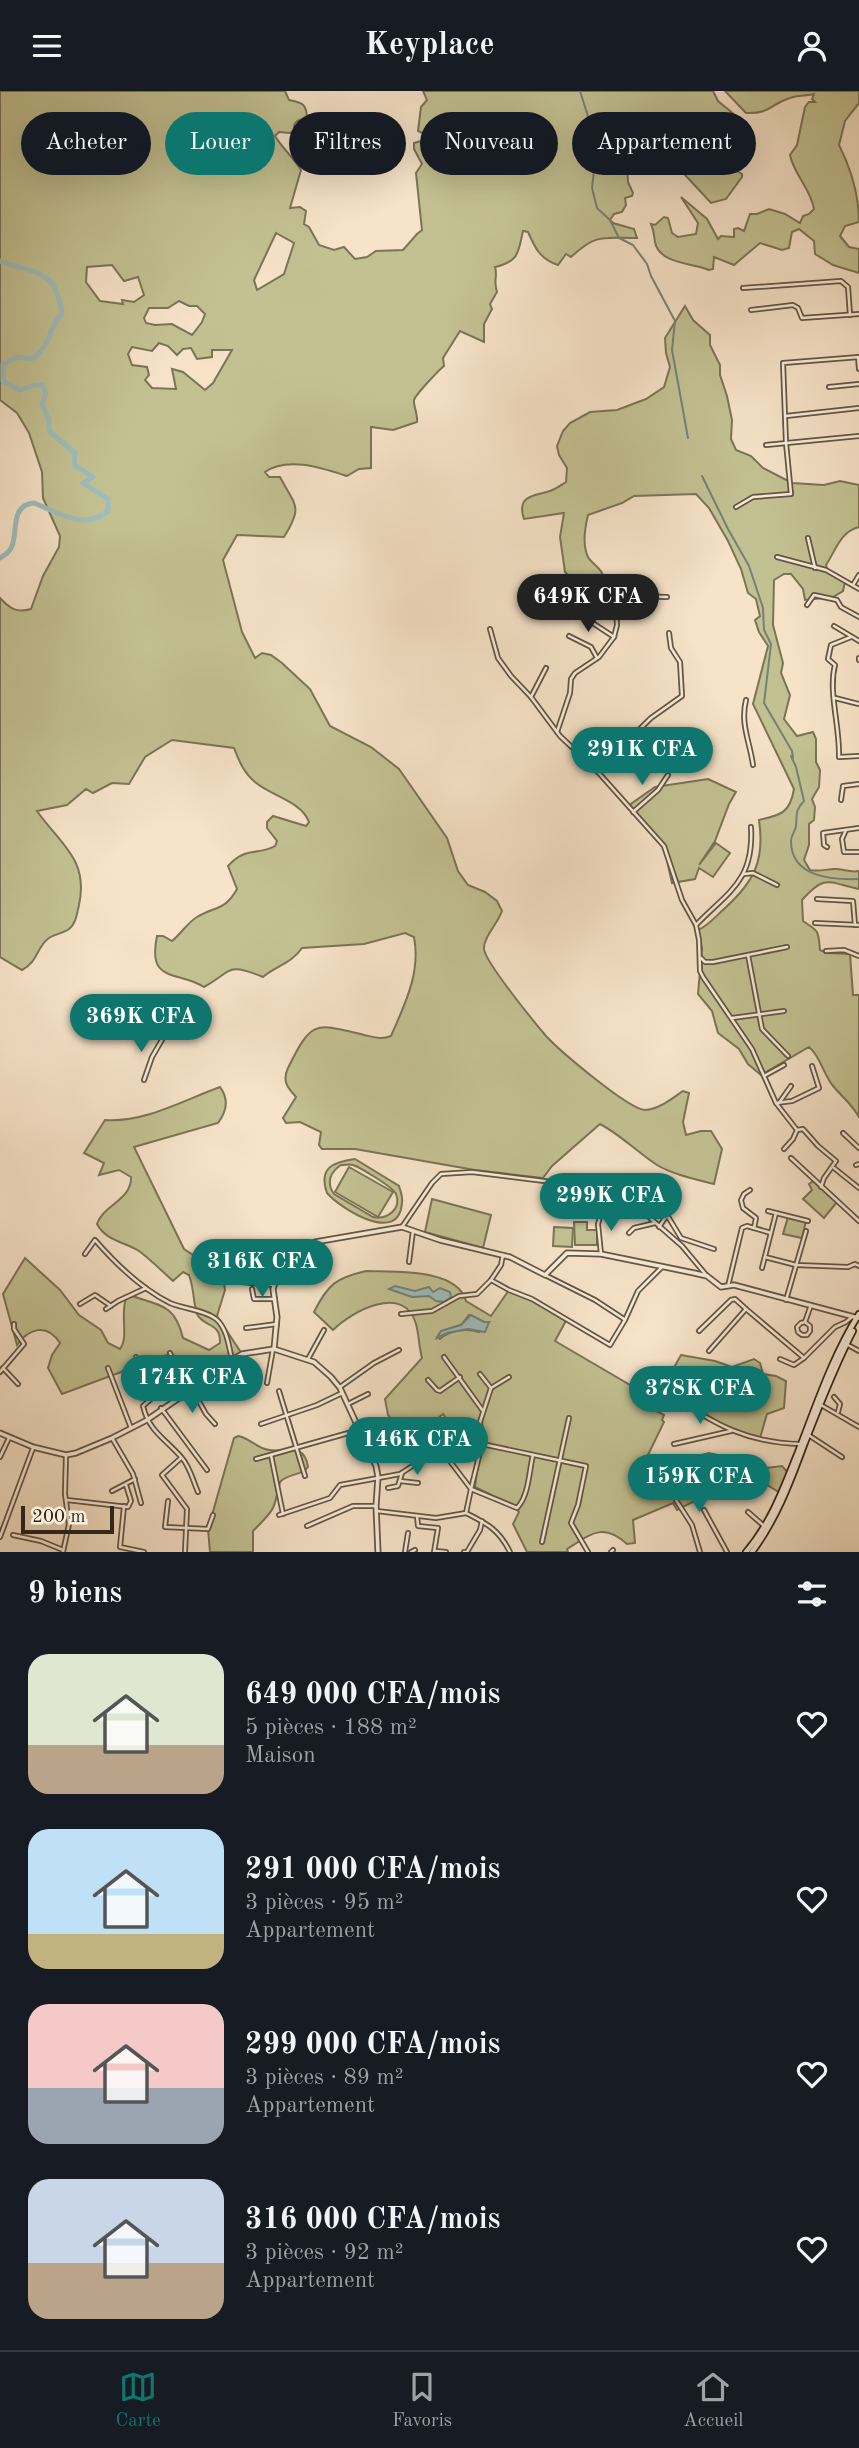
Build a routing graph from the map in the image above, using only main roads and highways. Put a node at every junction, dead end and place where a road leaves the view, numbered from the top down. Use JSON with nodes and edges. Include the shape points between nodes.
{"nodes":[{"id":1,"x":857,"y":1317,"type":"edge"},
{"id":2,"x":746,"y":1552,"type":"edge"},
{"id":3,"x":752,"y":1552,"type":"edge"}],
"edges":[{"from":1,"to":2,"type":"main road","via":[[781,1494]]},
{"from":1,"to":3,"type":"main road","via":[[785,1496]]}]}
